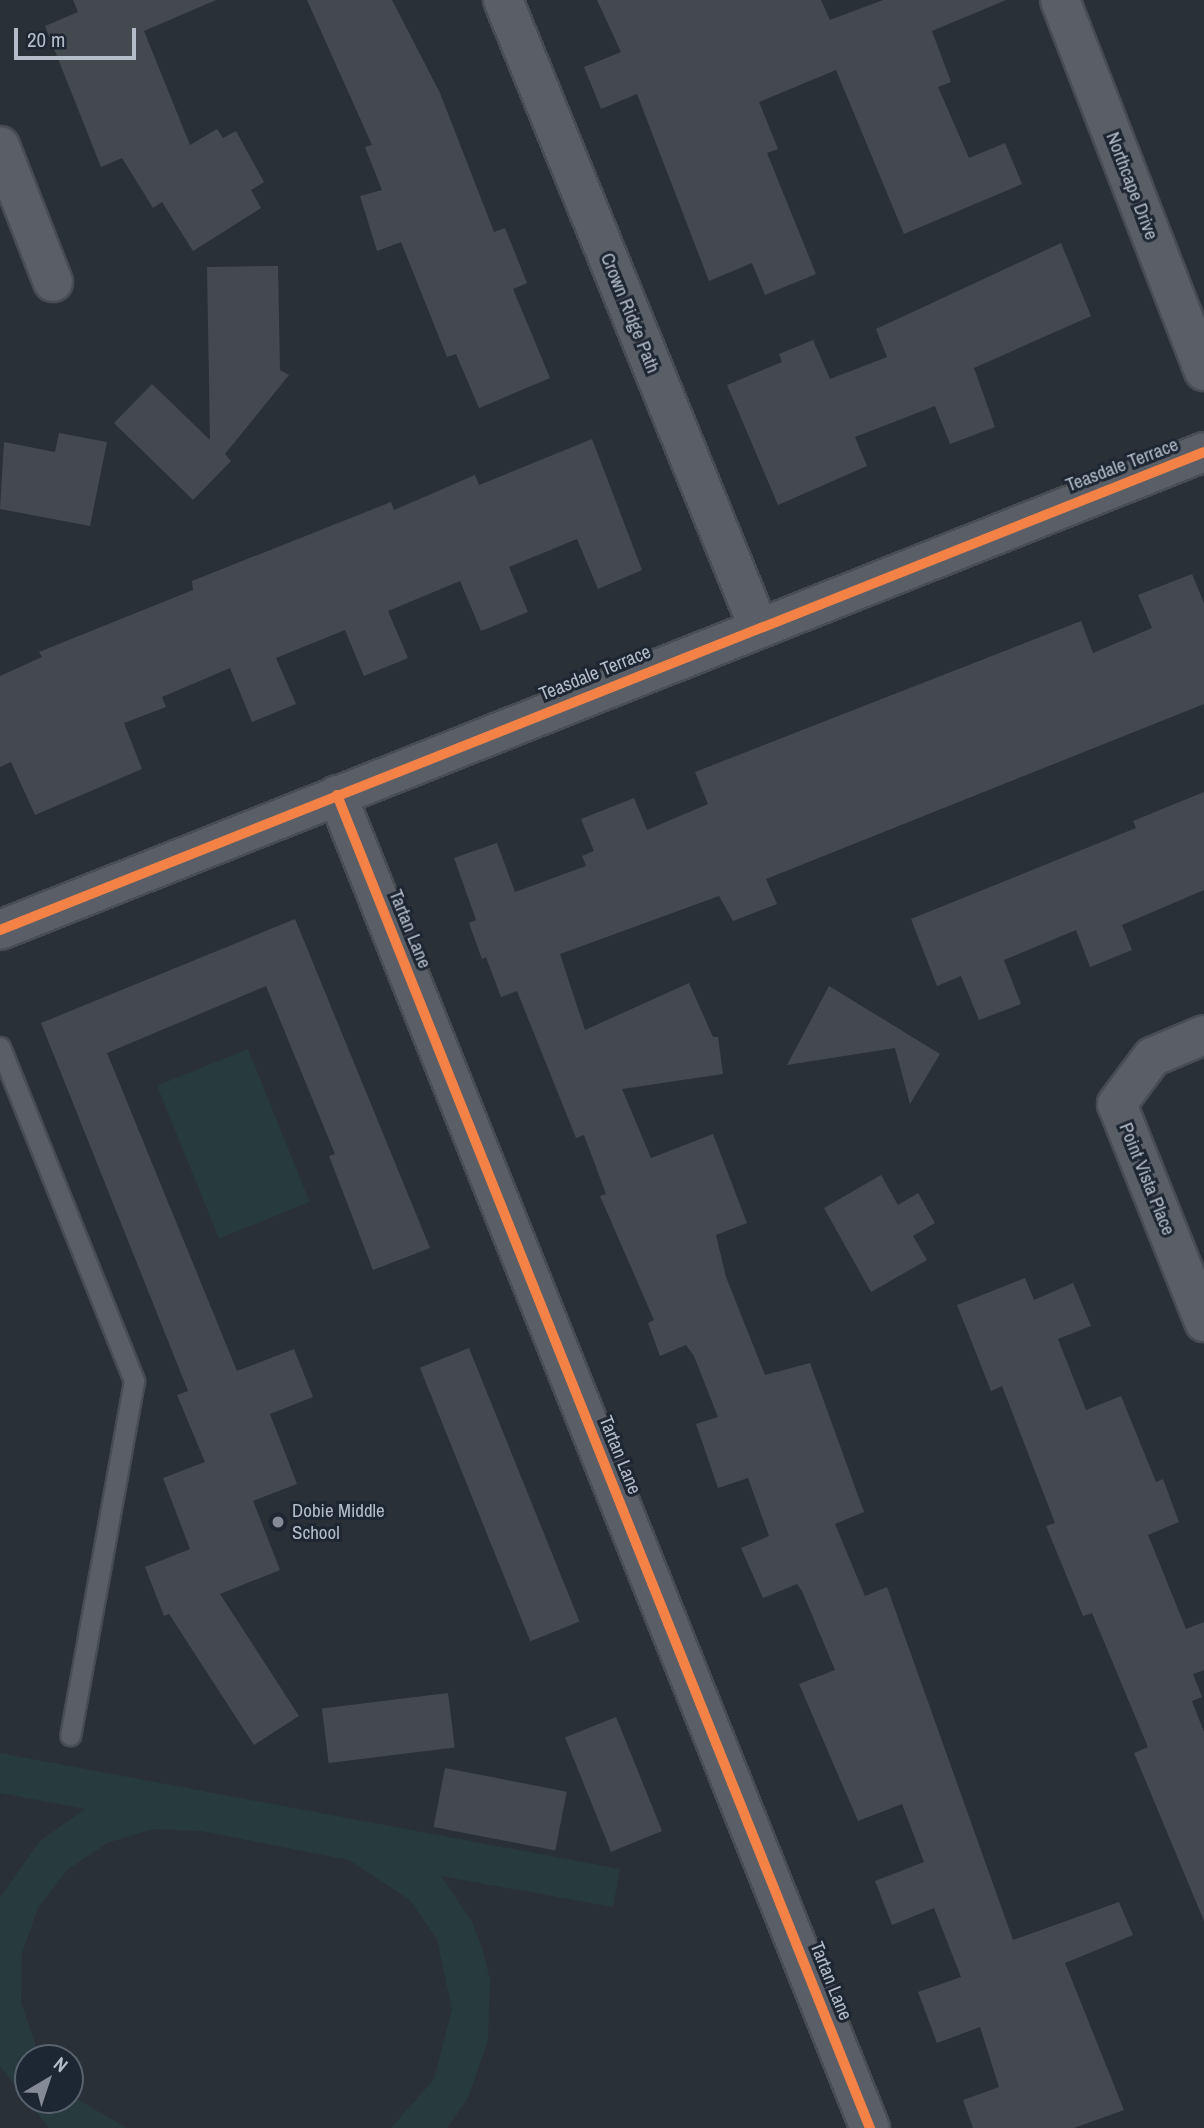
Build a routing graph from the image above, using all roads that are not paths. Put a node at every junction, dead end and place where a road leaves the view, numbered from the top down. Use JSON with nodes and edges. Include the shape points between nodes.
{"nodes":[{"id":1,"x":503,"y":0,"type":"edge"},
{"id":2,"x":1060,"y":0,"type":"edge"},
{"id":3,"x":0,"y":146,"type":"edge"},
{"id":4,"x":53,"y":282,"type":"dead end"},
{"id":5,"x":1204,"y":371,"type":"edge"},
{"id":6,"x":1204,"y":452,"type":"edge"},
{"id":7,"x":758,"y":626,"type":"junction"},
{"id":8,"x":337,"y":795,"type":"junction"},
{"id":9,"x":0,"y":930,"type":"edge"},
{"id":10,"x":1204,"y":1035,"type":"edge"},
{"id":11,"x":0,"y":1047,"type":"edge"},
{"id":12,"x":1204,"y":1322,"type":"edge"},
{"id":13,"x":70,"y":1735,"type":"dead end"},
{"id":14,"x":870,"y":2128,"type":"edge"}],
"edges":[{"from":1,"to":7,"type":"street","name":"Crown Ridge Path"},
{"from":2,"to":5,"type":"street","name":"Northcape Drive"},
{"from":3,"to":4,"type":"street"},
{"from":6,"to":7,"type":"street","name":"Teasdale Terrace"},
{"from":7,"to":8,"type":"street","name":"Teasdale Terrace"},
{"from":8,"to":9,"type":"street","name":"Teasdale Terrace"},
{"from":8,"to":14,"type":"street","name":"Tartan Lane"},
{"from":10,"to":12,"type":"street","name":"Point Vista Place","via":[[1152,1058],[1116,1104]]},
{"from":11,"to":13,"type":"lane","via":[[134,1381]]}]}
